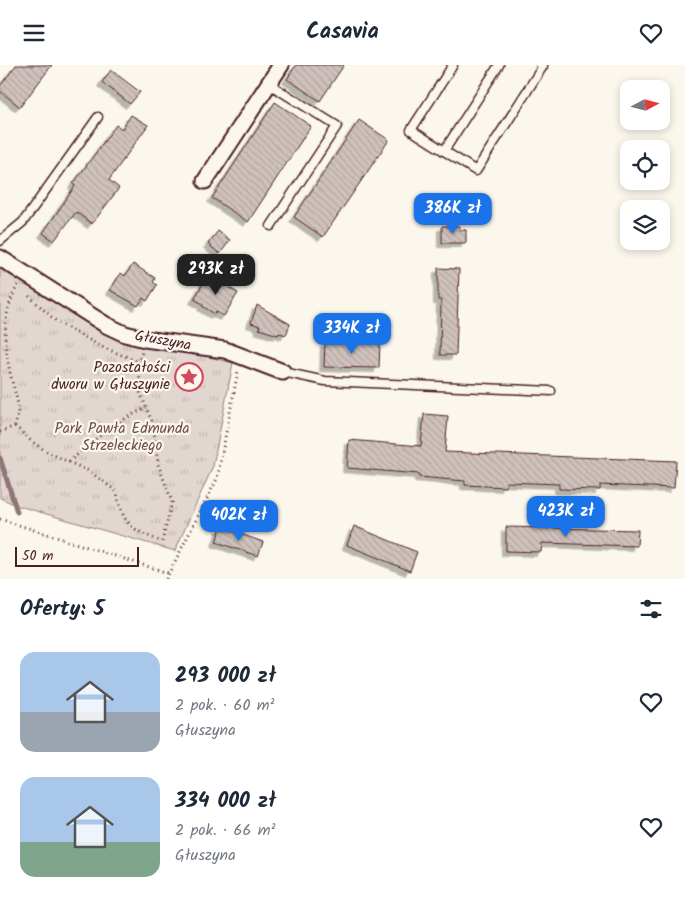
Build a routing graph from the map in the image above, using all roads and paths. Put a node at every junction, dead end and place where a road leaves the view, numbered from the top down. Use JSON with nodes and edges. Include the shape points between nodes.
{"nodes":[{"id":1,"x":281,"y":65,"type":"edge"},
{"id":2,"x":453,"y":65,"type":"edge"},
{"id":3,"x":498,"y":65,"type":"edge"},
{"id":4,"x":541,"y":65,"type":"edge"},
{"id":5,"x":269,"y":84,"type":"junction"},
{"id":6,"x":98,"y":117,"type":"dead end"},
{"id":7,"x":444,"y":151,"type":"junction"},
{"id":8,"x":205,"y":181,"type":"dead end"},
{"id":9,"x":271,"y":226,"type":"dead end"},
{"id":10,"x":0,"y":241,"type":"edge"},
{"id":11,"x":0,"y":258,"type":"edge"},
{"id":12,"x":21,"y":280,"type":"junction"},
{"id":13,"x":0,"y":315,"type":"edge"},
{"id":14,"x":6,"y":315,"type":"junction"},
{"id":15,"x":145,"y":339,"type":"junction"},
{"id":16,"x":241,"y":356,"type":"junction"},
{"id":17,"x":139,"y":362,"type":"junction"},
{"id":18,"x":283,"y":372,"type":"joint"},
{"id":19,"x":551,"y":391,"type":"dead end"},
{"id":20,"x":147,"y":408,"type":"junction"},
{"id":21,"x":14,"y":426,"type":"junction"},
{"id":22,"x":0,"y":432,"type":"edge"},
{"id":23,"x":69,"y":462,"type":"junction"},
{"id":24,"x":0,"y":519,"type":"edge"},
{"id":25,"x":168,"y":573,"type":"junction"},
{"id":26,"x":166,"y":579,"type":"edge"}],
"edges":[{"from":1,"to":5,"type":"street"},
{"from":2,"to":7,"type":"lane","via":[[411,130]]},
{"from":3,"to":7,"type":"lane"},
{"from":4,"to":7,"type":"lane","via":[[476,171]]},
{"from":5,"to":8,"type":"street"},
{"from":5,"to":9,"type":"lane","via":[[337,126]]},
{"from":6,"to":10,"type":"lane","via":[[24,222]]},
{"from":11,"to":12,"type":"street","name":"Głuszyna"},
{"from":12,"to":14,"type":"path"},
{"from":12,"to":15,"type":"street","name":"Głuszyna","via":[[106,325]]},
{"from":12,"to":17,"type":"path","via":[[57,322],[102,347]]},
{"from":13,"to":14,"type":"path"},
{"from":14,"to":21,"type":"path","via":[[6,341],[19,404]]},
{"from":15,"to":16,"type":"street","name":"Głuszyna","via":[[225,350]]},
{"from":15,"to":17,"type":"path"},
{"from":16,"to":18,"type":"street","name":"Głuszyna"},
{"from":16,"to":25,"type":"path","via":[[217,479]]},
{"from":17,"to":20,"type":"path","via":[[140,393]]},
{"from":18,"to":19,"type":"lane","via":[[325,381]]},
{"from":20,"to":23,"type":"path","via":[[108,428]]},
{"from":20,"to":23,"type":"path","via":[[153,424],[158,464],[172,503],[162,542],[134,530],[120,511],[117,492],[89,471]]},
{"from":21,"to":22,"type":"path"},
{"from":21,"to":23,"type":"path","via":[[49,453]]},
{"from":24,"to":25,"type":"path"},
{"from":25,"to":26,"type":"path"}]}
